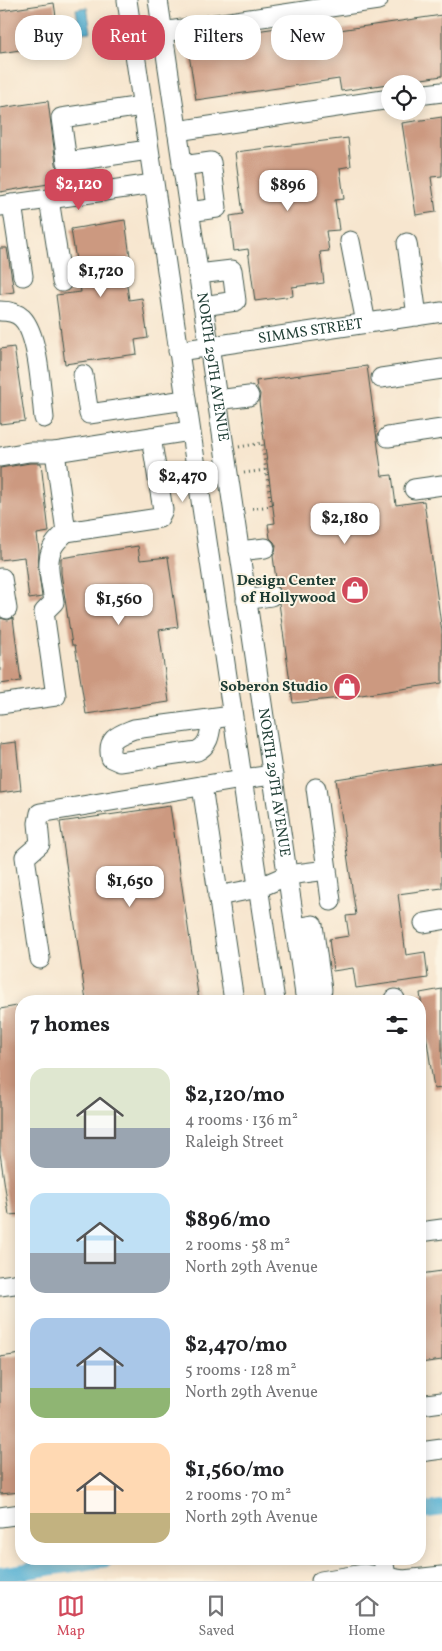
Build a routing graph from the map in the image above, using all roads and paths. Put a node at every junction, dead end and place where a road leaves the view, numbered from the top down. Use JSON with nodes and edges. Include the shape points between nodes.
{"nodes":[{"id":1,"x":127,"y":0,"type":"edge"},
{"id":2,"x":158,"y":0,"type":"edge"},
{"id":3,"x":378,"y":0,"type":"edge"},
{"id":4,"x":160,"y":15,"type":"edge"},
{"id":5,"x":165,"y":32,"type":"edge"},
{"id":6,"x":165,"y":52,"type":"edge"},
{"id":7,"x":442,"y":92,"type":"edge"},
{"id":8,"x":426,"y":95,"type":"edge"},
{"id":9,"x":381,"y":101,"type":"edge"},
{"id":10,"x":142,"y":106,"type":"junction"},
{"id":11,"x":177,"y":131,"type":"junction"},
{"id":12,"x":148,"y":150,"type":"junction"},
{"id":13,"x":182,"y":166,"type":"junction"},
{"id":14,"x":153,"y":184,"type":"junction"},
{"id":15,"x":49,"y":199,"type":"junction"},
{"id":16,"x":6,"y":205,"type":"edge"},
{"id":17,"x":189,"y":212,"type":"junction"},
{"id":18,"x":350,"y":241,"type":"dead end"},
{"id":19,"x":407,"y":243,"type":"dead end"},
{"id":20,"x":198,"y":274,"type":"junction"},
{"id":21,"x":23,"y":276,"type":"dead end"},
{"id":22,"x":62,"y":282,"type":"dead end"},
{"id":23,"x":203,"y":306,"type":"junction"},
{"id":24,"x":0,"y":311,"type":"edge"},
{"id":25,"x":442,"y":312,"type":"edge"},
{"id":26,"x":417,"y":316,"type":"junction"},
{"id":27,"x":366,"y":324,"type":"junction"},
{"id":28,"x":209,"y":347,"type":"junction"},
{"id":29,"x":178,"y":351,"type":"junction"},
{"id":30,"x":442,"y":369,"type":"edge"},
{"id":31,"x":83,"y":375,"type":"dead end"},
{"id":32,"x":381,"y":378,"type":"dead end"},
{"id":33,"x":249,"y":396,"type":"dead end"},
{"id":34,"x":185,"y":400,"type":"junction"},
{"id":35,"x":217,"y":400,"type":"junction"},
{"id":36,"x":44,"y":418,"type":"dead end"},
{"id":37,"x":442,"y":428,"type":"edge"},
{"id":38,"x":190,"y":431,"type":"junction"},
{"id":39,"x":151,"y":437,"type":"junction"},
{"id":40,"x":388,"y":437,"type":"dead end"},
{"id":41,"x":236,"y":447,"type":"dead end"},
{"id":42,"x":54,"y":452,"type":"junction"},
{"id":43,"x":0,"y":457,"type":"edge"},
{"id":44,"x":266,"y":470,"type":"junction"},
{"id":45,"x":239,"y":474,"type":"dead end"},
{"id":46,"x":442,"y":485,"type":"edge"},
{"id":47,"x":414,"y":489,"type":"dead end"},
{"id":48,"x":245,"y":510,"type":"dead end"},
{"id":49,"x":66,"y":532,"type":"junction"},
{"id":50,"x":265,"y":548,"type":"dead end"},
{"id":51,"x":239,"y":551,"type":"junction"},
{"id":52,"x":0,"y":578,"type":"edge"},
{"id":53,"x":272,"y":596,"type":"dead end"},
{"id":54,"x":246,"y":600,"type":"junction"},
{"id":55,"x":7,"y":609,"type":"dead end"},
{"id":56,"x":0,"y":704,"type":"edge"},
{"id":57,"x":232,"y":716,"type":"junction"},
{"id":58,"x":212,"y":719,"type":"junction"},
{"id":59,"x":273,"y":776,"type":"junction"},
{"id":60,"x":242,"y":779,"type":"junction"},
{"id":61,"x":202,"y":786,"type":"junction"},
{"id":62,"x":316,"y":788,"type":"dead end"},
{"id":63,"x":327,"y":870,"type":"junction"},
{"id":64,"x":288,"y":875,"type":"junction"},
{"id":65,"x":258,"y":888,"type":"junction"},
{"id":66,"x":218,"y":896,"type":"junction"},
{"id":67,"x":331,"y":901,"type":"dead end"},
{"id":68,"x":40,"y":959,"type":"dead end"},
{"id":69,"x":233,"y":995,"type":"edge"},
{"id":70,"x":274,"y":995,"type":"edge"},
{"id":71,"x":306,"y":995,"type":"edge"},
{"id":72,"x":442,"y":1229,"type":"edge"},
{"id":73,"x":426,"y":1231,"type":"edge"},
{"id":74,"x":15,"y":1284,"type":"edge"},
{"id":75,"x":0,"y":1286,"type":"edge"},
{"id":76,"x":442,"y":1402,"type":"edge"},
{"id":77,"x":426,"y":1404,"type":"edge"},
{"id":78,"x":442,"y":1450,"type":"edge"},
{"id":79,"x":426,"y":1451,"type":"edge"},
{"id":80,"x":15,"y":1515,"type":"edge"},
{"id":81,"x":0,"y":1517,"type":"edge"},
{"id":82,"x":364,"y":1571,"type":"edge"},
{"id":83,"x":385,"y":1572,"type":"edge"},
{"id":84,"x":442,"y":1576,"type":"edge"},
{"id":85,"x":321,"y":1581,"type":"edge"}],
"edges":[{"from":1,"to":10,"type":"street","name":"NORTH 29TH AVENUE"},
{"from":2,"to":4,"type":"street","name":"NORTH 29TH AVENUE"},
{"from":3,"to":5,"type":"street"},
{"from":6,"to":11,"type":"street","name":"NORTH 29TH AVENUE"},
{"from":7,"to":8,"type":"street"},
{"from":9,"to":11,"type":"street"},
{"from":10,"to":12,"type":"street","name":"NORTH 29TH AVENUE"},
{"from":10,"to":12,"type":"street","via":[[61,118],[67,162]]},
{"from":11,"to":13,"type":"street","name":"NORTH 29TH AVENUE"},
{"from":12,"to":14,"type":"street","name":"NORTH 29TH AVENUE"},
{"from":13,"to":17,"type":"street","name":"NORTH 29TH AVENUE"},
{"from":13,"to":17,"type":"street","via":[[211,162],[217,208]]},
{"from":14,"to":15,"type":"street"},
{"from":14,"to":29,"type":"street","name":"NORTH 29TH AVENUE"},
{"from":15,"to":16,"type":"street"},
{"from":15,"to":22,"type":"street"},
{"from":16,"to":21,"type":"street"},
{"from":17,"to":20,"type":"street","name":"NORTH 29TH AVENUE"},
{"from":18,"to":27,"type":"street"},
{"from":19,"to":26,"type":"street"},
{"from":20,"to":23,"type":"street","name":"NORTH 29TH AVENUE"},
{"from":20,"to":23,"type":"street","via":[[232,270],[236,301]]},
{"from":23,"to":28,"type":"street","name":"NORTH 29TH AVENUE"},
{"from":24,"to":36,"type":"street","via":[[14,313],[22,319],[34,340]]},
{"from":25,"to":26,"type":"street","name":"SIMMS STREET"},
{"from":26,"to":27,"type":"street","name":"SIMMS STREET"},
{"from":27,"to":28,"type":"street","name":"SIMMS STREET"},
{"from":28,"to":29,"type":"street","name":"SIMMS STREET"},
{"from":28,"to":35,"type":"street","name":"NORTH 29TH AVENUE"},
{"from":29,"to":34,"type":"street","name":"NORTH 29TH AVENUE"},
{"from":30,"to":32,"type":"street"},
{"from":31,"to":34,"type":"street","via":[[89,414]]},
{"from":33,"to":35,"type":"street"},
{"from":34,"to":38,"type":"street","name":"NORTH 29TH AVENUE"},
{"from":35,"to":51,"type":"street","name":"NORTH 29TH AVENUE"},
{"from":37,"to":40,"type":"street"},
{"from":38,"to":39,"type":"street"},
{"from":38,"to":57,"type":"street","name":"NORTH 29TH AVENUE"},
{"from":39,"to":42,"type":"street"},
{"from":39,"to":49,"type":"street","via":[[163,510],[159,518]]},
{"from":41,"to":44,"type":"path","via":[[262,444]]},
{"from":42,"to":43,"type":"street"},
{"from":42,"to":49,"type":"street"},
{"from":44,"to":45,"type":"path"},
{"from":44,"to":48,"type":"path","via":[[271,506]]},
{"from":46,"to":47,"type":"street"},
{"from":49,"to":56,"type":"street","via":[[53,545],[49,555],[54,602],[44,612],[56,696]]},
{"from":50,"to":51,"type":"street"},
{"from":51,"to":54,"type":"street","name":"NORTH 29TH AVENUE"},
{"from":52,"to":55,"type":"street"},
{"from":53,"to":54,"type":"street"},
{"from":54,"to":59,"type":"street","name":"NORTH 29TH AVENUE"},
{"from":57,"to":58,"type":"street"},
{"from":57,"to":60,"type":"street","name":"NORTH 29TH AVENUE"},
{"from":58,"to":58,"type":"street","via":[[134,729],[112,740],[111,758],[120,762],[197,751],[208,742]]},
{"from":59,"to":60,"type":"street"},
{"from":59,"to":64,"type":"street","name":"NORTH 29TH AVENUE"},
{"from":60,"to":61,"type":"street"},
{"from":60,"to":65,"type":"street","name":"NORTH 29TH AVENUE"},
{"from":61,"to":66,"type":"street"},
{"from":61,"to":68,"type":"street","via":[[40,813],[40,844],[25,857]]},
{"from":62,"to":63,"type":"street"},
{"from":63,"to":64,"type":"street"},
{"from":63,"to":67,"type":"street"},
{"from":64,"to":65,"type":"street"},
{"from":64,"to":71,"type":"street","name":"NORTH 29TH AVENUE"},
{"from":65,"to":66,"type":"street"},
{"from":65,"to":70,"type":"street","name":"NORTH 29TH AVENUE"},
{"from":66,"to":69,"type":"street"},
{"from":72,"to":73,"type":"street"},
{"from":74,"to":75,"type":"street"},
{"from":76,"to":77,"type":"street"},
{"from":78,"to":79,"type":"street"},
{"from":80,"to":81,"type":"street"},
{"from":82,"to":83,"type":"street"},
{"from":82,"to":85,"type":"street"},
{"from":83,"to":84,"type":"street","via":[[403,1580]]}]}
